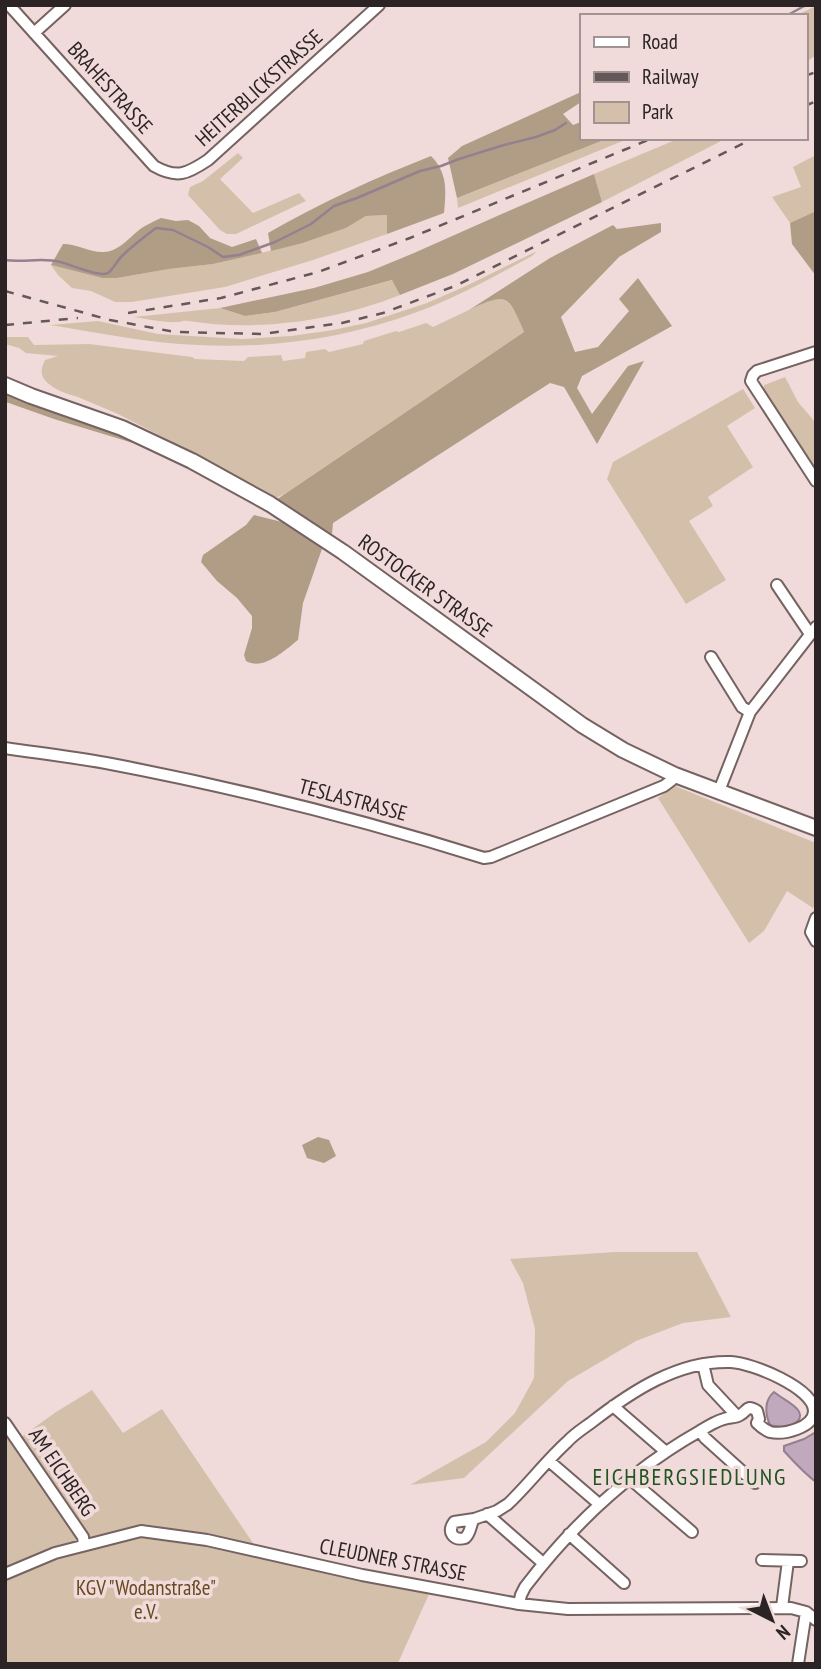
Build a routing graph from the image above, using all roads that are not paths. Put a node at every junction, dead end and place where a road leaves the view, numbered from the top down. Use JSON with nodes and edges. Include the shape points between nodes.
{"nodes":[{"id":1,"x":9,"y":5,"type":"edge"},
{"id":2,"x":65,"y":5,"type":"edge"},
{"id":3,"x":379,"y":5,"type":"edge"},
{"id":4,"x":34,"y":33,"type":"junction"},
{"id":5,"x":194,"y":170,"type":"joint"},
{"id":6,"x":816,"y":352,"type":"edge"},
{"id":7,"x":5,"y":385,"type":"edge"},
{"id":8,"x":816,"y":481,"type":"edge"},
{"id":9,"x":777,"y":585,"type":"dead end"},
{"id":10,"x":813,"y":631,"type":"edge"},
{"id":11,"x":711,"y":657,"type":"dead end"},
{"id":12,"x":750,"y":712,"type":"junction"},
{"id":13,"x":5,"y":748,"type":"edge"},
{"id":14,"x":675,"y":775,"type":"junction"},
{"id":15,"x":719,"y":791,"type":"junction"},
{"id":16,"x":816,"y":828,"type":"edge"},
{"id":17,"x":816,"y":918,"type":"edge"},
{"id":18,"x":816,"y":942,"type":"edge"},
{"id":19,"x":703,"y":1364,"type":"junction"},
{"id":20,"x":613,"y":1406,"type":"junction"},
{"id":21,"x":815,"y":1411,"type":"edge"},
{"id":22,"x":739,"y":1415,"type":"junction"},
{"id":23,"x":5,"y":1423,"type":"edge"},
{"id":24,"x":700,"y":1431,"type":"junction"},
{"id":25,"x":666,"y":1452,"type":"junction"},
{"id":26,"x":549,"y":1461,"type":"junction"},
{"id":27,"x":629,"y":1479,"type":"junction"},
{"id":28,"x":755,"y":1483,"type":"dead end"},
{"id":29,"x":599,"y":1504,"type":"junction"},
{"id":30,"x":487,"y":1514,"type":"junction"},
{"id":31,"x":474,"y":1519,"type":"dead end"},
{"id":32,"x":692,"y":1532,"type":"dead end"},
{"id":33,"x":569,"y":1534,"type":"junction"},
{"id":34,"x":84,"y":1545,"type":"junction"},
{"id":35,"x":762,"y":1560,"type":"dead end"},
{"id":36,"x":788,"y":1560,"type":"junction"},
{"id":37,"x":800,"y":1561,"type":"dead end"},
{"id":38,"x":543,"y":1563,"type":"junction"},
{"id":39,"x":5,"y":1574,"type":"edge"},
{"id":40,"x":624,"y":1583,"type":"dead end"},
{"id":41,"x":519,"y":1604,"type":"junction"},
{"id":42,"x":782,"y":1607,"type":"junction"},
{"id":43,"x":806,"y":1612,"type":"junction"},
{"id":44,"x":816,"y":1620,"type":"edge"},
{"id":45,"x":798,"y":1664,"type":"edge"}],
"edges":[{"from":1,"to":4,"type":"street","name":"BRAHESTRASSE"},
{"from":2,"to":4,"type":"street"},
{"from":3,"to":5,"type":"street","name":"HEITERBLICKSTRASSE"},
{"from":4,"to":5,"type":"street","name":"BRAHESTRASSE","via":[[154,166],[175,174]]},
{"from":6,"to":8,"type":"street","via":[[757,371],[751,381]]},
{"from":7,"to":14,"type":"main road","name":"ROSTOCKER STRASSE","via":[[145,438],[270,504],[582,725]]},
{"from":9,"to":10,"type":"street"},
{"from":10,"to":12,"type":"street"},
{"from":11,"to":12,"type":"street"},
{"from":12,"to":15,"type":"street"},
{"from":13,"to":14,"type":"street","name":"TESLASTRASSE","via":[[267,798],[484,858],[664,786]]},
{"from":14,"to":15,"type":"main road","name":"ROSTOCKER STRASSE"},
{"from":15,"to":16,"type":"main road","name":"ROSTOCKER STRASSE"},
{"from":17,"to":18,"type":"street","via":[[811,932]]},
{"from":19,"to":20,"type":"street","via":[[659,1379]]},
{"from":19,"to":21,"type":"street","via":[[733,1362],[769,1372],[802,1393]]},
{"from":19,"to":22,"type":"street","via":[[708,1385]]},
{"from":20,"to":25,"type":"street"},
{"from":20,"to":26,"type":"street"},
{"from":21,"to":22,"type":"street","via":[[805,1425],[778,1433],[757,1423],[746,1425]]},
{"from":22,"to":24,"type":"street"},
{"from":23,"to":34,"type":"street","name":"AM EICHBERG","via":[[83,1537]]},
{"from":24,"to":25,"type":"street"},
{"from":24,"to":28,"type":"street"},
{"from":25,"to":27,"type":"street"},
{"from":26,"to":29,"type":"street"},
{"from":26,"to":30,"type":"street","via":[[508,1504]]},
{"from":27,"to":29,"type":"street"},
{"from":27,"to":32,"type":"street"},
{"from":29,"to":33,"type":"street"},
{"from":30,"to":31,"type":"street"},
{"from":30,"to":38,"type":"street"},
{"from":33,"to":38,"type":"street"},
{"from":33,"to":40,"type":"street"},
{"from":34,"to":39,"type":"street","name":"CLEUDNER STRASSE"},
{"from":34,"to":41,"type":"street","name":"CLEUDNER STRASSE","via":[[141,1531],[206,1539],[362,1575]]},
{"from":35,"to":36,"type":"street"},
{"from":36,"to":37,"type":"street"},
{"from":36,"to":42,"type":"street"},
{"from":38,"to":41,"type":"street"},
{"from":41,"to":42,"type":"street","name":"CLEUDNER STRASSE","via":[[569,1609]]},
{"from":42,"to":43,"type":"street","name":"CLEUDNER STRASSE"},
{"from":43,"to":44,"type":"street","name":"CLEUDNER STRASSE"},
{"from":43,"to":45,"type":"street"}]}
